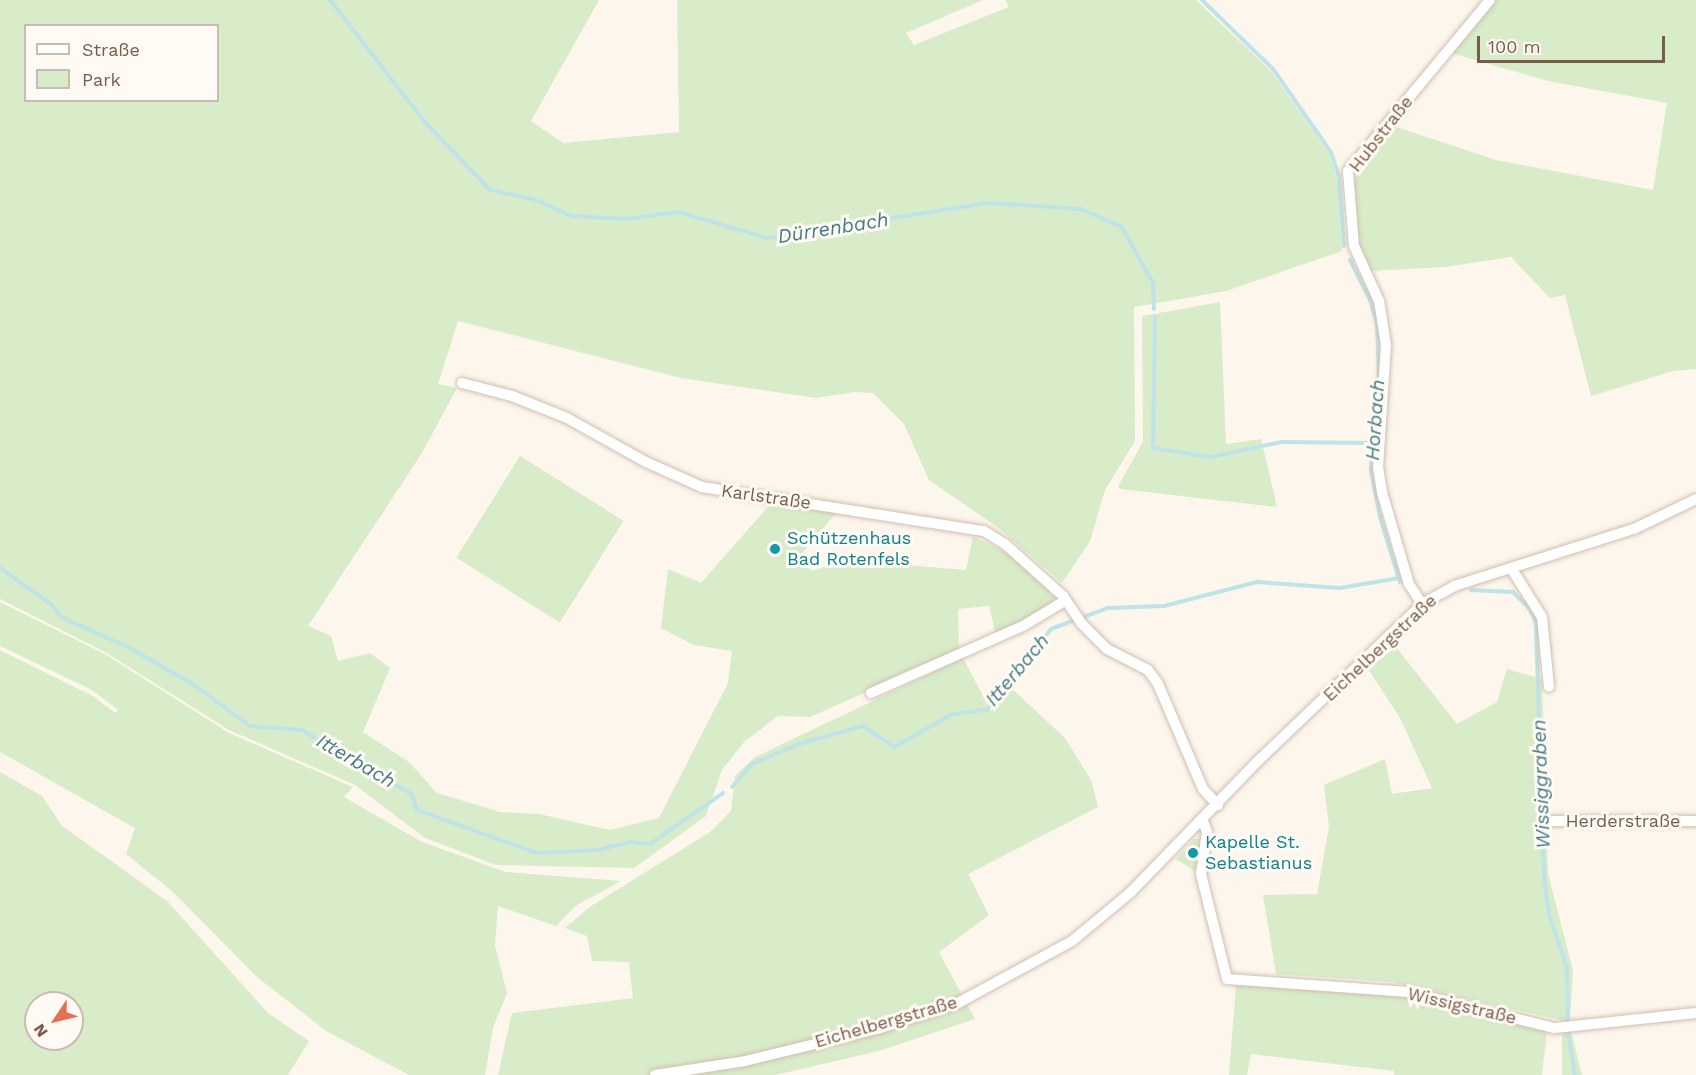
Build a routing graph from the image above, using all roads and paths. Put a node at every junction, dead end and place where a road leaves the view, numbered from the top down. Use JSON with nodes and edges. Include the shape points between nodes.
{"nodes":[{"id":1,"x":1490,"y":0,"type":"edge"},
{"id":2,"x":462,"y":383,"type":"dead end"},
{"id":3,"x":1696,"y":499,"type":"edge"},
{"id":4,"x":1511,"y":568,"type":"junction"},
{"id":5,"x":1066,"y":600,"type":"junction"},
{"id":6,"x":1422,"y":604,"type":"junction"},
{"id":7,"x":1549,"y":687,"type":"dead end"},
{"id":8,"x":871,"y":693,"type":"dead end"},
{"id":9,"x":1218,"y":805,"type":"junction"},
{"id":10,"x":1203,"y":821,"type":"junction"},
{"id":11,"x":1550,"y":821,"type":"dead end"},
{"id":12,"x":1696,"y":821,"type":"edge"},
{"id":13,"x":1696,"y":1013,"type":"edge"},
{"id":14,"x":655,"y":1075,"type":"edge"}],
"edges":[{"from":1,"to":6,"type":"street","name":"Hubstraße","via":[[1348,171],[1354,246],[1379,301],[1386,345],[1378,468],[1382,492],[1409,584]]},
{"from":2,"to":5,"type":"street","name":"Karlstraße","via":[[512,396],[567,418],[645,462],[702,487],[984,531],[1005,544]]},
{"from":3,"to":4,"type":"street","name":"Eichelbergstraße","via":[[1634,529]]},
{"from":4,"to":6,"type":"street","name":"Eichelbergstraße","via":[[1455,586]]},
{"from":4,"to":7,"type":"street","via":[[1542,618]]},
{"from":5,"to":8,"type":"street","via":[[1023,626]]},
{"from":5,"to":9,"type":"street","name":"Karlstraße","via":[[1081,623],[1107,649],[1148,670],[1158,684],[1190,764],[1203,789]]},
{"from":6,"to":9,"type":"street","name":"Eichelbergstraße","via":[[1260,759]]},
{"from":9,"to":10,"type":"street","name":"Eichelbergstraße"},
{"from":10,"to":13,"type":"street","name":"Wissigstraße","via":[[1207,832],[1201,874],[1227,979],[1409,992],[1555,1028]]},
{"from":10,"to":14,"type":"street","name":"Eichelbergstraße","via":[[1072,941],[958,1003],[880,1028],[744,1061]]},
{"from":11,"to":12,"type":"street","name":"Herderstraße"}]}
